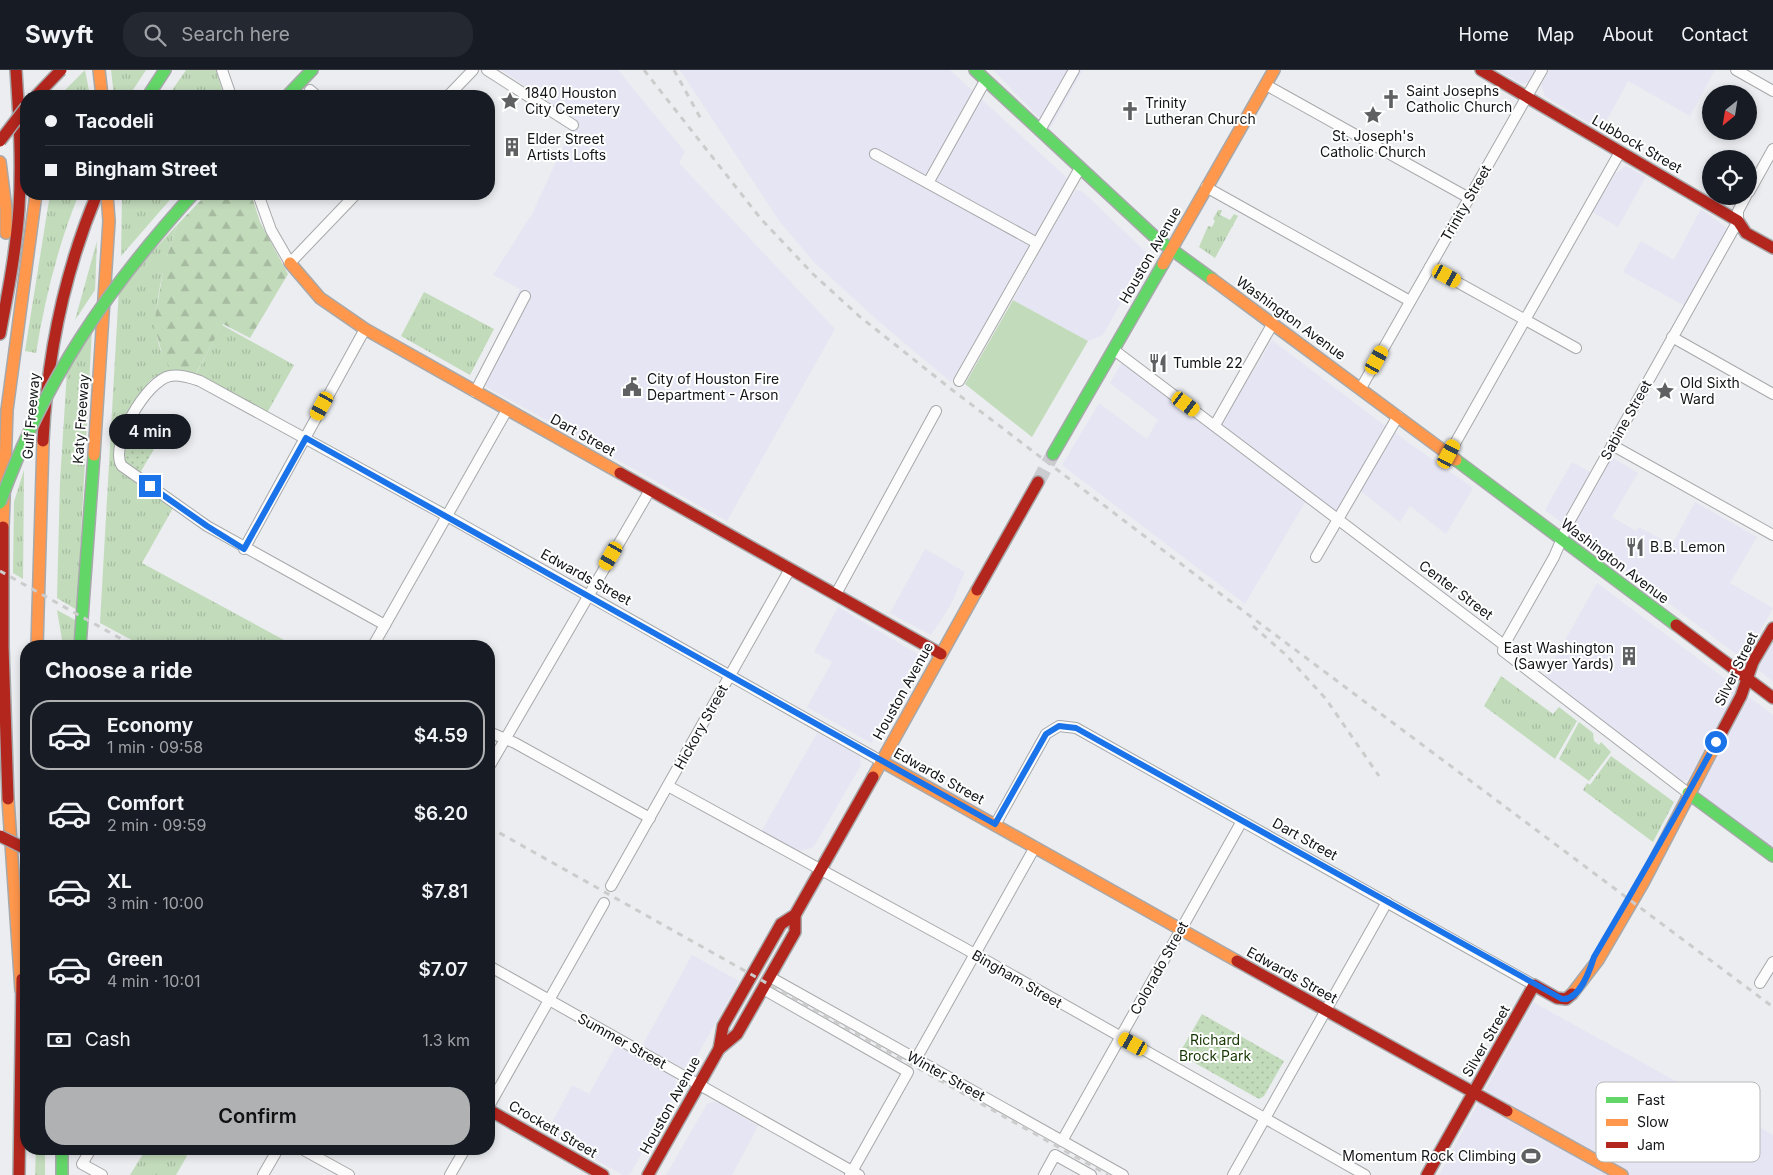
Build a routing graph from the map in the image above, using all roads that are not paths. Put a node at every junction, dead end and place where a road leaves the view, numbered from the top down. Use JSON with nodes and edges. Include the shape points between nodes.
{"nodes":[{"id":1,"x":16,"y":70,"type":"edge"},
{"id":2,"x":44,"y":70,"type":"edge"},
{"id":3,"x":61,"y":70,"type":"edge"},
{"id":4,"x":99,"y":70,"type":"edge"},
{"id":5,"x":165,"y":70,"type":"edge"},
{"id":6,"x":222,"y":70,"type":"edge"},
{"id":7,"x":312,"y":70,"type":"edge"},
{"id":8,"x":473,"y":70,"type":"edge"},
{"id":9,"x":487,"y":70,"type":"edge"},
{"id":10,"x":974,"y":70,"type":"edge"},
{"id":11,"x":1074,"y":70,"type":"edge"},
{"id":12,"x":1274,"y":70,"type":"edge"},
{"id":13,"x":1481,"y":70,"type":"edge"},
{"id":14,"x":1542,"y":70,"type":"edge"},
{"id":15,"x":1736,"y":70,"type":"edge"},
{"id":16,"x":985,"y":81,"type":"junction"},
{"id":17,"x":1266,"y":84,"type":"junction"},
{"id":18,"x":42,"y":90,"type":"edge"},
{"id":19,"x":44,"y":90,"type":"edge"},
{"id":20,"x":101,"y":90,"type":"edge"},
{"id":21,"x":152,"y":90,"type":"edge"},
{"id":22,"x":229,"y":90,"type":"edge"},
{"id":23,"x":293,"y":90,"type":"edge"},
{"id":24,"x":454,"y":90,"type":"edge"},
{"id":25,"x":1773,"y":91,"type":"edge"},
{"id":26,"x":1526,"y":97,"type":"junction"},
{"id":27,"x":20,"y":115,"type":"edge"},
{"id":28,"x":573,"y":125,"type":"dead end"},
{"id":29,"x":1040,"y":130,"type":"junction"},
{"id":30,"x":0,"y":141,"type":"edge"},
{"id":31,"x":1773,"y":149,"type":"edge"},
{"id":32,"x":1620,"y":152,"type":"junction"},
{"id":33,"x":875,"y":154,"type":"dead end"},
{"id":34,"x":0,"y":162,"type":"edge"},
{"id":35,"x":1080,"y":168,"type":"junction"},
{"id":36,"x":1757,"y":178,"type":"edge"},
{"id":37,"x":928,"y":183,"type":"junction"},
{"id":38,"x":1206,"y":187,"type":"junction"},
{"id":39,"x":1469,"y":198,"type":"junction"},
{"id":40,"x":35,"y":200,"type":"edge"},
{"id":41,"x":95,"y":200,"type":"edge"},
{"id":42,"x":107,"y":200,"type":"edge"},
{"id":43,"x":188,"y":200,"type":"edge"},
{"id":44,"x":260,"y":200,"type":"edge"},
{"id":45,"x":350,"y":200,"type":"edge"},
{"id":46,"x":1741,"y":205,"type":"edge"},
{"id":47,"x":1738,"y":221,"type":"junction"},
{"id":48,"x":1037,"y":244,"type":"junction"},
{"id":49,"x":1773,"y":248,"type":"edge"},
{"id":50,"x":1170,"y":249,"type":"junction"},
{"id":51,"x":290,"y":263,"type":"junction"},
{"id":52,"x":1430,"y":267,"type":"junction"},
{"id":53,"x":525,"y":296,"type":"dead end"},
{"id":54,"x":1410,"y":301,"type":"junction"},
{"id":55,"x":0,"y":304,"type":"edge"},
{"id":56,"x":1526,"y":320,"type":"junction"},
{"id":57,"x":1273,"y":323,"type":"junction"},
{"id":58,"x":365,"y":329,"type":"junction"},
{"id":59,"x":0,"y":334,"type":"edge"},
{"id":60,"x":1672,"y":337,"type":"junction"},
{"id":61,"x":1576,"y":348,"type":"dead end"},
{"id":62,"x":1114,"y":350,"type":"junction"},
{"id":63,"x":959,"y":381,"type":"dead end"},
{"id":64,"x":1361,"y":388,"type":"junction"},
{"id":65,"x":475,"y":392,"type":"junction"},
{"id":66,"x":1773,"y":394,"type":"edge"},
{"id":67,"x":507,"y":410,"type":"junction"},
{"id":68,"x":936,"y":411,"type":"dead end"},
{"id":69,"x":1398,"y":416,"type":"junction"},
{"id":70,"x":1215,"y":425,"type":"junction"},
{"id":71,"x":306,"y":438,"type":"junction"},
{"id":72,"x":1612,"y":445,"type":"junction"},
{"id":73,"x":1053,"y":454,"type":"tunnel mouth"},
{"id":74,"x":1449,"y":454,"type":"junction"},
{"id":75,"x":1038,"y":482,"type":"tunnel mouth"},
{"id":76,"x":650,"y":490,"type":"junction"},
{"id":77,"x":0,"y":503,"type":"edge"},
{"id":78,"x":447,"y":516,"type":"junction"},
{"id":79,"x":1338,"y":518,"type":"junction"},
{"id":80,"x":41,"y":524,"type":"junction"},
{"id":81,"x":1773,"y":535,"type":"edge"},
{"id":82,"x":1560,"y":539,"type":"junction"},
{"id":83,"x":244,"y":549,"type":"junction"},
{"id":84,"x":1316,"y":557,"type":"dead end"},
{"id":85,"x":790,"y":569,"type":"junction"},
{"id":86,"x":836,"y":594,"type":"junction"},
{"id":87,"x":589,"y":596,"type":"junction"},
{"id":88,"x":385,"y":625,"type":"junction"},
{"id":89,"x":1773,"y":628,"type":"edge"},
{"id":90,"x":49,"y":636,"type":"dead end"},
{"id":91,"x":37,"y":640,"type":"edge"},
{"id":92,"x":80,"y":640,"type":"edge"},
{"id":93,"x":376,"y":640,"type":"edge"},
{"id":94,"x":1504,"y":645,"type":"junction"},
{"id":95,"x":941,"y":654,"type":"junction"},
{"id":96,"x":730,"y":675,"type":"junction"},
{"id":97,"x":1748,"y":678,"type":"junction"},
{"id":98,"x":1773,"y":698,"type":"edge"},
{"id":99,"x":495,"y":735,"type":"edge"},
{"id":100,"x":504,"y":740,"type":"junction"},
{"id":101,"x":495,"y":756,"type":"edge"},
{"id":102,"x":881,"y":761,"type":"junction"},
{"id":103,"x":668,"y":786,"type":"junction"},
{"id":104,"x":1688,"y":793,"type":"junction"},
{"id":105,"x":650,"y":818,"type":"junction"},
{"id":106,"x":1242,"y":821,"type":"junction"},
{"id":107,"x":995,"y":824,"type":"junction"},
{"id":108,"x":0,"y":836,"type":"edge"},
{"id":109,"x":20,"y":846,"type":"edge"},
{"id":110,"x":1035,"y":847,"type":"junction"},
{"id":111,"x":1773,"y":856,"type":"edge"},
{"id":112,"x":820,"y":868,"type":"junction"},
{"id":113,"x":612,"y":886,"type":"dead end"},
{"id":114,"x":1387,"y":902,"type":"junction"},
{"id":115,"x":604,"y":903,"type":"dead end"},
{"id":116,"x":795,"y":915,"type":"junction"},
{"id":117,"x":1181,"y":930,"type":"junction"},
{"id":118,"x":975,"y":954,"type":"junction"},
{"id":119,"x":1773,"y":962,"type":"edge"},
{"id":120,"x":495,"y":969,"type":"edge"},
{"id":121,"x":20,"y":976,"type":"edge"},
{"id":122,"x":770,"y":977,"type":"junction"},
{"id":123,"x":1760,"y":983,"type":"dead end"},
{"id":124,"x":1534,"y":985,"type":"junction"},
{"id":125,"x":763,"y":989,"type":"junction"},
{"id":126,"x":548,"y":999,"type":"junction"},
{"id":127,"x":1326,"y":1011,"type":"junction"},
{"id":128,"x":1120,"y":1037,"type":"junction"},
{"id":129,"x":719,"y":1049,"type":"junction"},
{"id":130,"x":916,"y":1059,"type":"junction"},
{"id":131,"x":699,"y":1084,"type":"junction"},
{"id":132,"x":1474,"y":1092,"type":"junction"},
{"id":133,"x":495,"y":1095,"type":"edge"},
{"id":134,"x":495,"y":1113,"type":"edge"},
{"id":135,"x":1265,"y":1119,"type":"junction"},
{"id":136,"x":1062,"y":1141,"type":"junction"},
{"id":137,"x":20,"y":1145,"type":"edge"},
{"id":138,"x":62,"y":1155,"type":"edge"},
{"id":139,"x":87,"y":1155,"type":"edge"},
{"id":140,"x":275,"y":1155,"type":"edge"},
{"id":141,"x":313,"y":1155,"type":"edge"},
{"id":142,"x":462,"y":1155,"type":"edge"},
{"id":143,"x":1596,"y":1160,"type":"edge"},
{"id":144,"x":1599,"y":1162,"type":"edge"},
{"id":145,"x":854,"y":1174,"type":"edge"},
{"id":146,"x":19,"y":1175,"type":"edge"},
{"id":147,"x":62,"y":1175,"type":"edge"},
{"id":148,"x":102,"y":1175,"type":"edge"},
{"id":149,"x":263,"y":1175,"type":"edge"},
{"id":150,"x":349,"y":1175,"type":"edge"},
{"id":151,"x":450,"y":1175,"type":"edge"},
{"id":152,"x":603,"y":1175,"type":"edge"},
{"id":153,"x":648,"y":1175,"type":"edge"},
{"id":154,"x":1044,"y":1175,"type":"edge"},
{"id":155,"x":1091,"y":1175,"type":"edge"},
{"id":156,"x":1123,"y":1175,"type":"edge"},
{"id":157,"x":1233,"y":1175,"type":"edge"},
{"id":158,"x":1365,"y":1175,"type":"edge"},
{"id":159,"x":1427,"y":1175,"type":"edge"},
{"id":160,"x":1622,"y":1175,"type":"edge"}],
"edges":[{"from":1,"to":59,"type":"main road","via":[[20,191]]},
{"from":2,"to":19,"type":"main road"},
{"from":3,"to":18,"type":"main road","bridge":true},
{"from":4,"to":20,"type":"main road"},
{"from":5,"to":21,"type":"main road"},
{"from":6,"to":22,"type":"street"},
{"from":7,"to":23,"type":"main road"},
{"from":8,"to":24,"type":"street"},
{"from":9,"to":28,"type":"street"},
{"from":10,"to":16,"type":"main road","name":"Washington Avenue"},
{"from":11,"to":29,"type":"street"},
{"from":12,"to":17,"type":"main road","name":"Houston Avenue"},
{"from":13,"to":26,"type":"main road","name":"Lubbock Street"},
{"from":14,"to":26,"type":"street","name":"Trinity Street"},
{"from":15,"to":25,"type":"street"},
{"from":16,"to":29,"type":"main road","name":"Washington Avenue"},
{"from":16,"to":37,"type":"street"},
{"from":17,"to":38,"type":"main road","name":"Houston Avenue"},
{"from":17,"to":39,"type":"street"},
{"from":26,"to":32,"type":"main road","name":"Lubbock Street"},
{"from":26,"to":39,"type":"street","name":"Trinity Street"},
{"from":27,"to":30,"type":"main road","bridge":true},
{"from":29,"to":35,"type":"main road","name":"Washington Avenue"},
{"from":31,"to":36,"type":"street"},
{"from":32,"to":47,"type":"main road","name":"Lubbock Street"},
{"from":32,"to":56,"type":"street"},
{"from":33,"to":37,"type":"street"},
{"from":34,"to":55,"type":"main road","via":[[6,231]]},
{"from":35,"to":48,"type":"street"},
{"from":35,"to":50,"type":"main road","name":"Washington Avenue"},
{"from":37,"to":48,"type":"street"},
{"from":38,"to":50,"type":"main road","name":"Houston Avenue"},
{"from":38,"to":54,"type":"street"},
{"from":39,"to":52,"type":"street","name":"Trinity Street"},
{"from":40,"to":121,"type":"main road","via":[[8,398],[0,562],[2,733]]},
{"from":41,"to":80,"type":"main road","name":"Gulf Freeway","via":[[64,294],[45,406]]},
{"from":42,"to":92,"type":"main road","name":"Katy Freeway","via":[[103,324]]},
{"from":43,"to":77,"type":"main road","bridge":true,"via":[[139,254],[82,332],[27,431]]},
{"from":44,"to":51,"type":"street","name":"Dart Street","via":[[271,230]]},
{"from":45,"to":51,"type":"street"},
{"from":46,"to":47,"type":"street","name":"Sabine Street"},
{"from":47,"to":49,"type":"main road","name":"Lubbock Street","via":[[1746,233]]},
{"from":47,"to":60,"type":"street","name":"Sabine Street"},
{"from":48,"to":63,"type":"street"},
{"from":50,"to":57,"type":"main road","name":"Washington Avenue"},
{"from":50,"to":62,"type":"main road","name":"Houston Avenue"},
{"from":51,"to":58,"type":"main road","name":"Dart Street","via":[[320,298]]},
{"from":52,"to":54,"type":"street","name":"Trinity Street"},
{"from":52,"to":56,"type":"street"},
{"from":53,"to":65,"type":"street"},
{"from":54,"to":64,"type":"street","name":"Trinity Street"},
{"from":56,"to":61,"type":"street"},
{"from":56,"to":74,"type":"street"},
{"from":57,"to":64,"type":"main road","name":"Washington Avenue"},
{"from":57,"to":70,"type":"street"},
{"from":58,"to":65,"type":"main road","name":"Dart Street"},
{"from":58,"to":71,"type":"street"},
{"from":60,"to":66,"type":"street"},
{"from":60,"to":72,"type":"street","name":"Sabine Street"},
{"from":62,"to":70,"type":"street","name":"Center Street"},
{"from":62,"to":73,"type":"main road","name":"Houston Avenue"},
{"from":64,"to":69,"type":"main road","name":"Washington Avenue"},
{"from":65,"to":67,"type":"main road","name":"Dart Street"},
{"from":67,"to":76,"type":"main road","name":"Dart Street"},
{"from":67,"to":78,"type":"street"},
{"from":68,"to":86,"type":"street"},
{"from":69,"to":74,"type":"main road","name":"Washington Avenue"},
{"from":69,"to":79,"type":"street"},
{"from":70,"to":79,"type":"street","name":"Center Street"},
{"from":71,"to":78,"type":"street","name":"Edwards Street"},
{"from":71,"to":83,"type":"street"},
{"from":71,"to":83,"type":"street","name":"Edwards Street","via":[[189,377],[169,376],[158,381],[139,404],[124,432],[118,456],[120,463],[174,504]]},
{"from":72,"to":81,"type":"street"},
{"from":72,"to":82,"type":"street","name":"Sabine Street"},
{"from":74,"to":82,"type":"main road","name":"Washington Avenue"},
{"from":75,"to":95,"type":"main road","name":"Houston Avenue"},
{"from":76,"to":85,"type":"main road","name":"Dart Street"},
{"from":76,"to":87,"type":"street"},
{"from":78,"to":87,"type":"street","name":"Edwards Street"},
{"from":78,"to":88,"type":"street"},
{"from":79,"to":84,"type":"street"},
{"from":79,"to":94,"type":"street","name":"Center Street"},
{"from":80,"to":90,"type":"main road"},
{"from":80,"to":91,"type":"main road","name":"Gulf Freeway"},
{"from":82,"to":94,"type":"street","name":"Sabine Street","via":[[1554,557]]},
{"from":82,"to":97,"type":"main road","name":"Washington Avenue"},
{"from":83,"to":88,"type":"street"},
{"from":85,"to":86,"type":"main road","name":"Dart Street"},
{"from":85,"to":96,"type":"street","name":"Hickory Street"},
{"from":86,"to":95,"type":"main road","name":"Dart Street"},
{"from":87,"to":96,"type":"street","name":"Edwards Street"},
{"from":87,"to":100,"type":"street"},
{"from":88,"to":93,"type":"street"},
{"from":89,"to":97,"type":"main road","name":"Silver Street","via":[[1753,662]]},
{"from":94,"to":104,"type":"street","name":"Center Street","via":[[1503,651]]},
{"from":95,"to":102,"type":"main road","name":"Houston Avenue"},
{"from":96,"to":102,"type":"street","name":"Edwards Street"},
{"from":96,"to":103,"type":"street","name":"Hickory Street"},
{"from":97,"to":98,"type":"main road","name":"Washington Avenue"},
{"from":97,"to":104,"type":"main road","name":"Silver Street"},
{"from":99,"to":100,"type":"street"},
{"from":100,"to":101,"type":"street"},
{"from":100,"to":105,"type":"street","via":[[515,743]]},
{"from":102,"to":107,"type":"main road","name":"Edwards Street"},
{"from":102,"to":112,"type":"main road","name":"Houston Avenue"},
{"from":103,"to":105,"type":"street","name":"Hickory Street"},
{"from":103,"to":112,"type":"street","name":"Bingham Street"},
{"from":104,"to":111,"type":"main road","name":"Center Street"},
{"from":104,"to":124,"type":"main road","name":"Silver Street","via":[[1577,990],[1566,999],[1557,998]]},
{"from":105,"to":113,"type":"street","name":"Hickory Street"},
{"from":106,"to":107,"type":"street","name":"Dart Street","via":[[1076,728],[1059,726],[1046,734]]},
{"from":106,"to":114,"type":"street","name":"Dart Street"},
{"from":106,"to":117,"type":"street","name":"Colorado Street"},
{"from":107,"to":110,"type":"main road","name":"Edwards Street"},
{"from":108,"to":109,"type":"main road","bridge":true},
{"from":110,"to":117,"type":"main road","name":"Edwards Street"},
{"from":110,"to":118,"type":"street"},
{"from":112,"to":116,"type":"main road","name":"Houston Avenue"},
{"from":112,"to":118,"type":"street","name":"Bingham Street"},
{"from":114,"to":124,"type":"street","name":"Dart Street"},
{"from":114,"to":127,"type":"street"},
{"from":115,"to":126,"type":"street"},
{"from":116,"to":122,"type":"main road","name":"Houston Avenue","via":[[795,932]]},
{"from":116,"to":129,"type":"main road","name":"Houston Avenue","via":[[781,924],[755,968],[723,1026]]},
{"from":117,"to":127,"type":"main road","name":"Edwards Street"},
{"from":117,"to":128,"type":"street","name":"Colorado Street"},
{"from":118,"to":128,"type":"street","name":"Bingham Street"},
{"from":118,"to":130,"type":"street"},
{"from":119,"to":123,"type":"street"},
{"from":120,"to":126,"type":"street","name":"Summer Street"},
{"from":122,"to":125,"type":"main road","name":"Houston Avenue"},
{"from":122,"to":130,"type":"street","name":"Winter Street"},
{"from":124,"to":132,"type":"main road","name":"Silver Street"},
{"from":125,"to":129,"type":"main road","name":"Houston Avenue","via":[[737,1034]]},
{"from":125,"to":145,"type":"street","name":"Winter Street","via":[[908,1072]]},
{"from":126,"to":131,"type":"street","name":"Summer Street"},
{"from":126,"to":133,"type":"street"},
{"from":127,"to":132,"type":"main road","name":"Edwards Street"},
{"from":127,"to":135,"type":"street"},
{"from":128,"to":135,"type":"street","name":"Bingham Street"},
{"from":128,"to":136,"type":"street","name":"Colorado Street"},
{"from":129,"to":131,"type":"main road","name":"Houston Avenue"},
{"from":130,"to":136,"type":"street","name":"Winter Street"},
{"from":131,"to":145,"type":"street","name":"Summer Street"},
{"from":131,"to":153,"type":"main road","name":"Houston Avenue"},
{"from":132,"to":143,"type":"main road","name":"Edwards Street"},
{"from":132,"to":159,"type":"main road","name":"Silver Street"},
{"from":134,"to":152,"type":"main road","name":"Crockett Street"},
{"from":135,"to":157,"type":"street"},
{"from":135,"to":158,"type":"street","name":"Bingham Street"},
{"from":136,"to":156,"type":"street","name":"Winter Street"},
{"from":137,"to":146,"type":"main road"},
{"from":138,"to":147,"type":"main road"},
{"from":139,"to":148,"type":"street","via":[[82,1164]]},
{"from":140,"to":149,"type":"street"},
{"from":141,"to":150,"type":"street"},
{"from":142,"to":151,"type":"street"},
{"from":144,"to":160,"type":"main road","name":"Edwards Street"},
{"from":154,"to":155,"type":"street","via":[[1055,1155]]}]}
